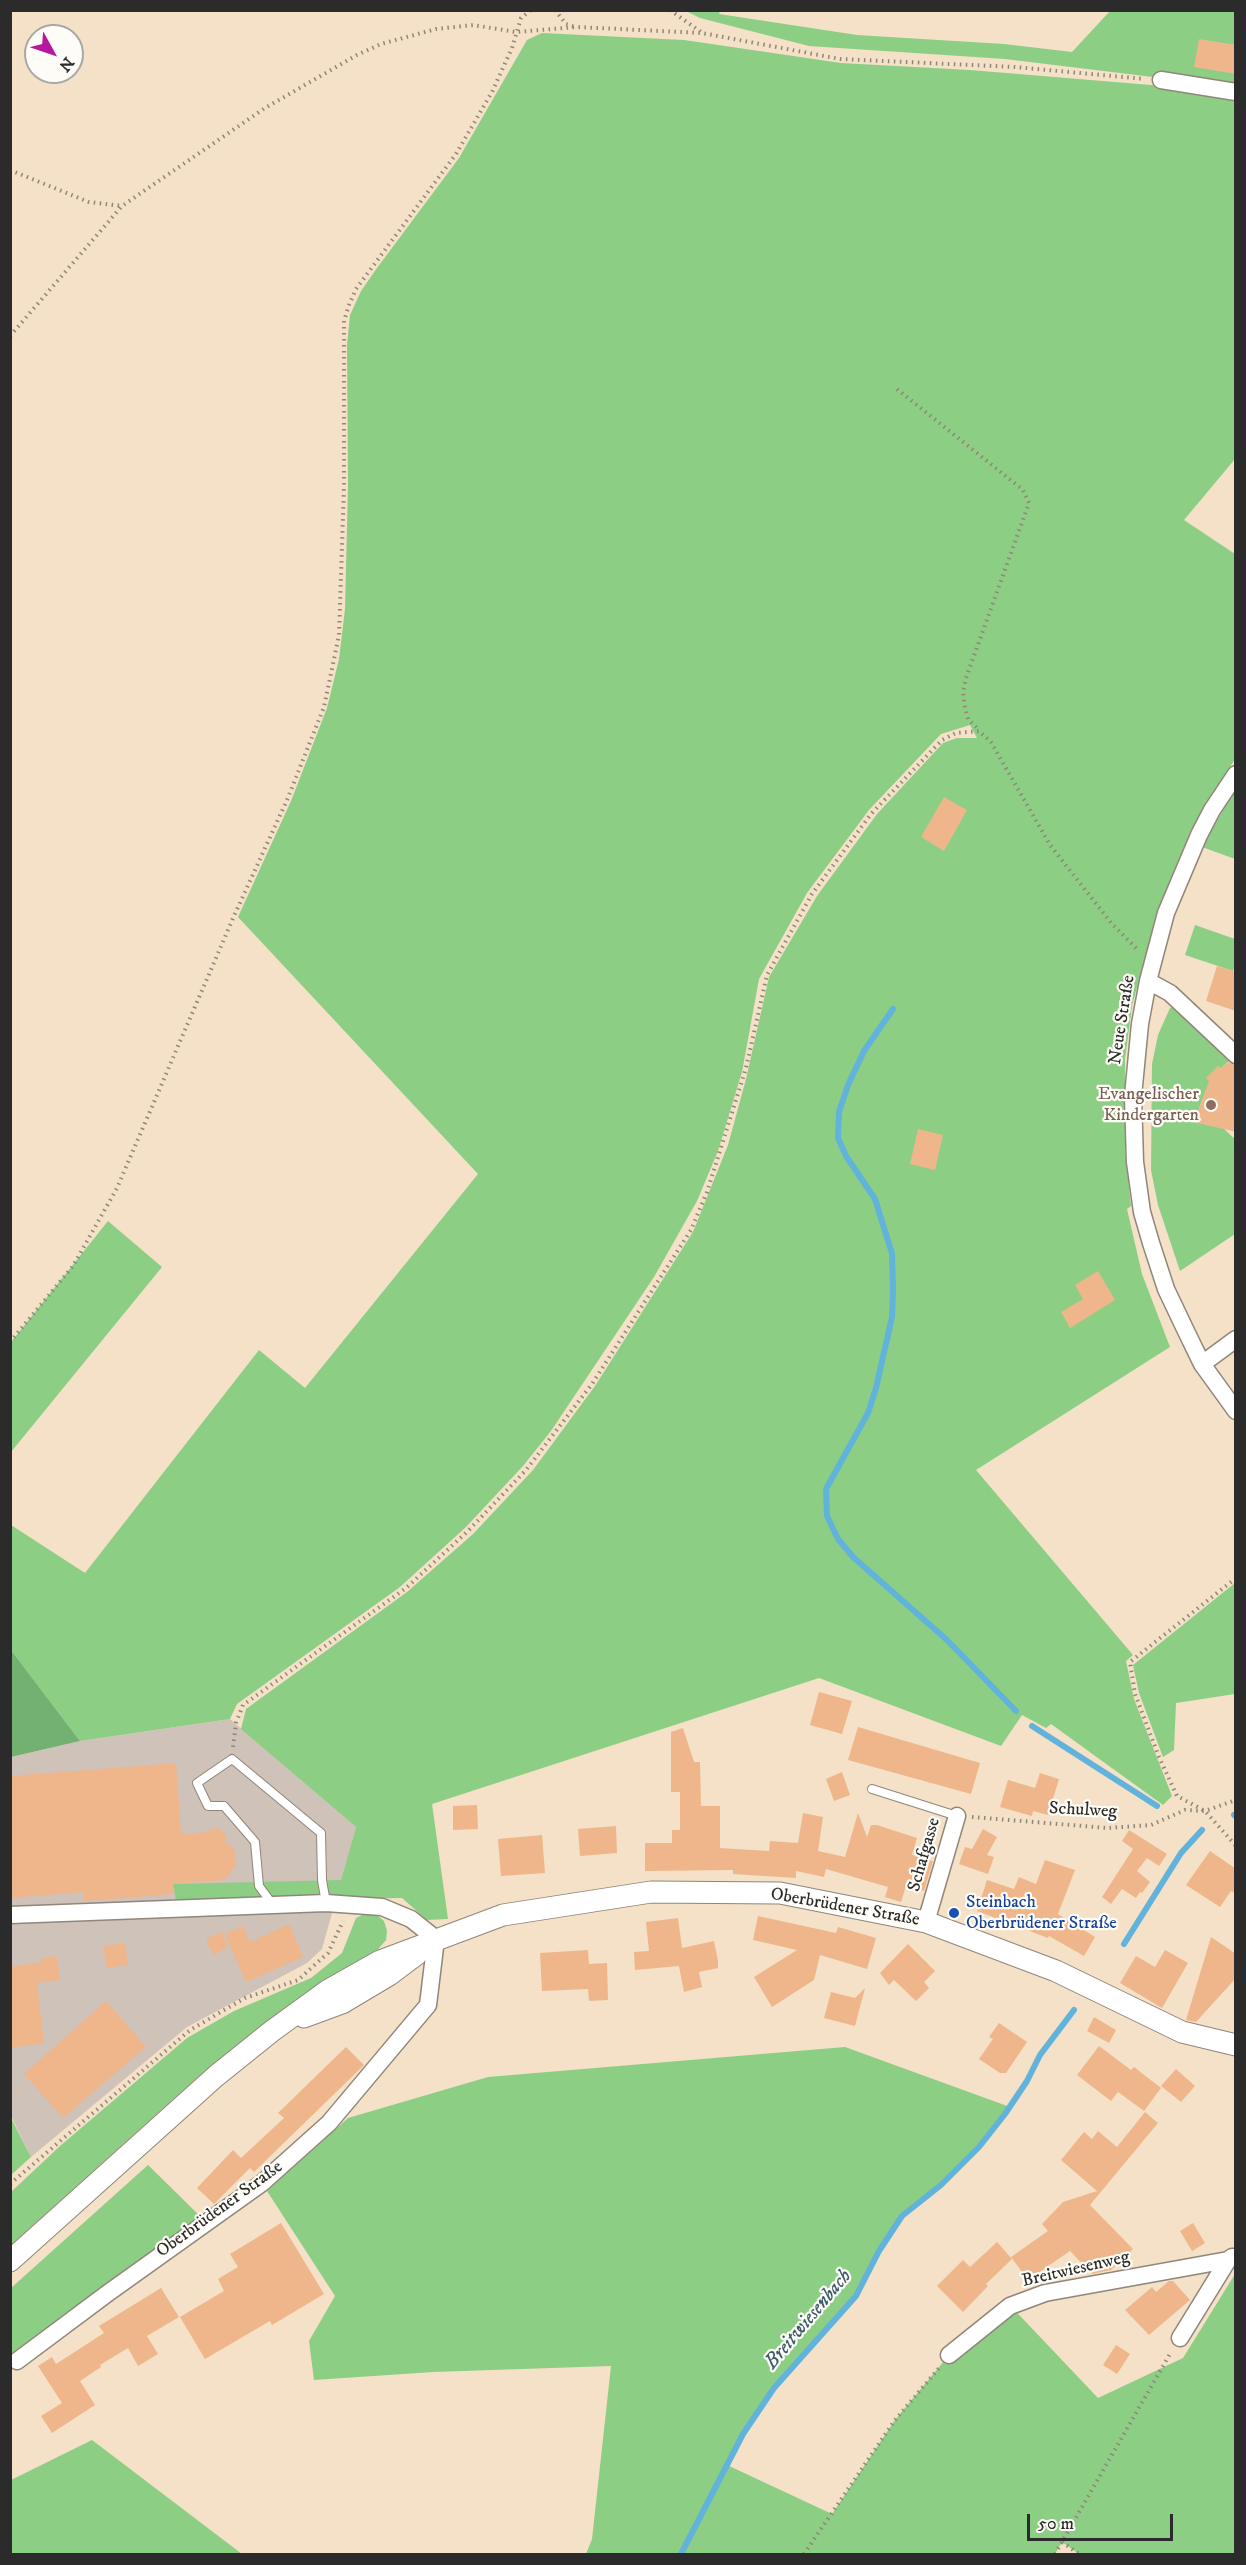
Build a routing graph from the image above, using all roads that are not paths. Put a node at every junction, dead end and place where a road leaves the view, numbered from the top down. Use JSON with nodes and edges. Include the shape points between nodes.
{"nodes":[{"id":1,"x":1161,"y":80,"type":"road end"},
{"id":2,"x":1236,"y":92,"type":"edge"},
{"id":3,"x":1236,"y":774,"type":"edge"},
{"id":4,"x":1148,"y":981,"type":"junction"},
{"id":5,"x":1236,"y":1055,"type":"edge"},
{"id":6,"x":1236,"y":1339,"type":"edge"},
{"id":7,"x":1202,"y":1364,"type":"junction"},
{"id":8,"x":1236,"y":1411,"type":"edge"},
{"id":9,"x":872,"y":1789,"type":"dead end"},
{"id":10,"x":957,"y":1815,"type":"joint"},
{"id":11,"x":326,"y":1903,"type":"junction"},
{"id":12,"x":273,"y":1905,"type":"junction"},
{"id":13,"x":10,"y":1915,"type":"edge"},
{"id":14,"x":926,"y":1922,"type":"junction"},
{"id":15,"x":436,"y":1939,"type":"junction"},
{"id":16,"x":1236,"y":2045,"type":"edge"},
{"id":17,"x":1232,"y":2257,"type":"edge"},
{"id":18,"x":10,"y":2261,"type":"edge"},
{"id":19,"x":1180,"y":2338,"type":"road end"},
{"id":20,"x":949,"y":2355,"type":"road end"},
{"id":21,"x":17,"y":2361,"type":"dead end"}],
"edges":[{"from":1,"to":2,"type":"street"},
{"from":3,"to":4,"type":"street","name":"Neue Straße","via":[[1199,835],[1166,913]]},
{"from":4,"to":5,"type":"street","via":[[1170,993]]},
{"from":4,"to":7,"type":"street","name":"Neue Straße","via":[[1133,1096],[1135,1162],[1142,1212],[1166,1289]]},
{"from":6,"to":7,"type":"street"},
{"from":7,"to":8,"type":"street","name":"Neue Straße"},
{"from":9,"to":10,"type":"lane","name":"Schafgasse"},
{"from":10,"to":14,"type":"street","name":"Schafgasse"},
{"from":11,"to":12,"type":"street"},
{"from":11,"to":12,"type":"lane","via":[[321,1833],[232,1759],[197,1783],[208,1806],[224,1806],[255,1842],[259,1886]]},
{"from":11,"to":15,"type":"street","via":[[382,1907],[411,1919]]},
{"from":12,"to":13,"type":"street"},
{"from":14,"to":15,"type":"street","name":"Oberbrüdener Straße","via":[[780,1893],[651,1892],[504,1914]]},
{"from":14,"to":16,"type":"street","name":"Oberbrüdener Straße","via":[[1056,1971],[1182,2032]]},
{"from":15,"to":18,"type":"street","name":"Oberbrüdener Straße","via":[[389,1976],[342,2003],[278,2026],[200,2090]]},
{"from":15,"to":21,"type":"street","name":"Oberbrüdener Straße","via":[[428,2005],[329,2123],[262,2183]]},
{"from":17,"to":19,"type":"street"},
{"from":17,"to":20,"type":"street","name":"Breitwiesenweg","via":[[1045,2293],[1010,2306]]}]}
